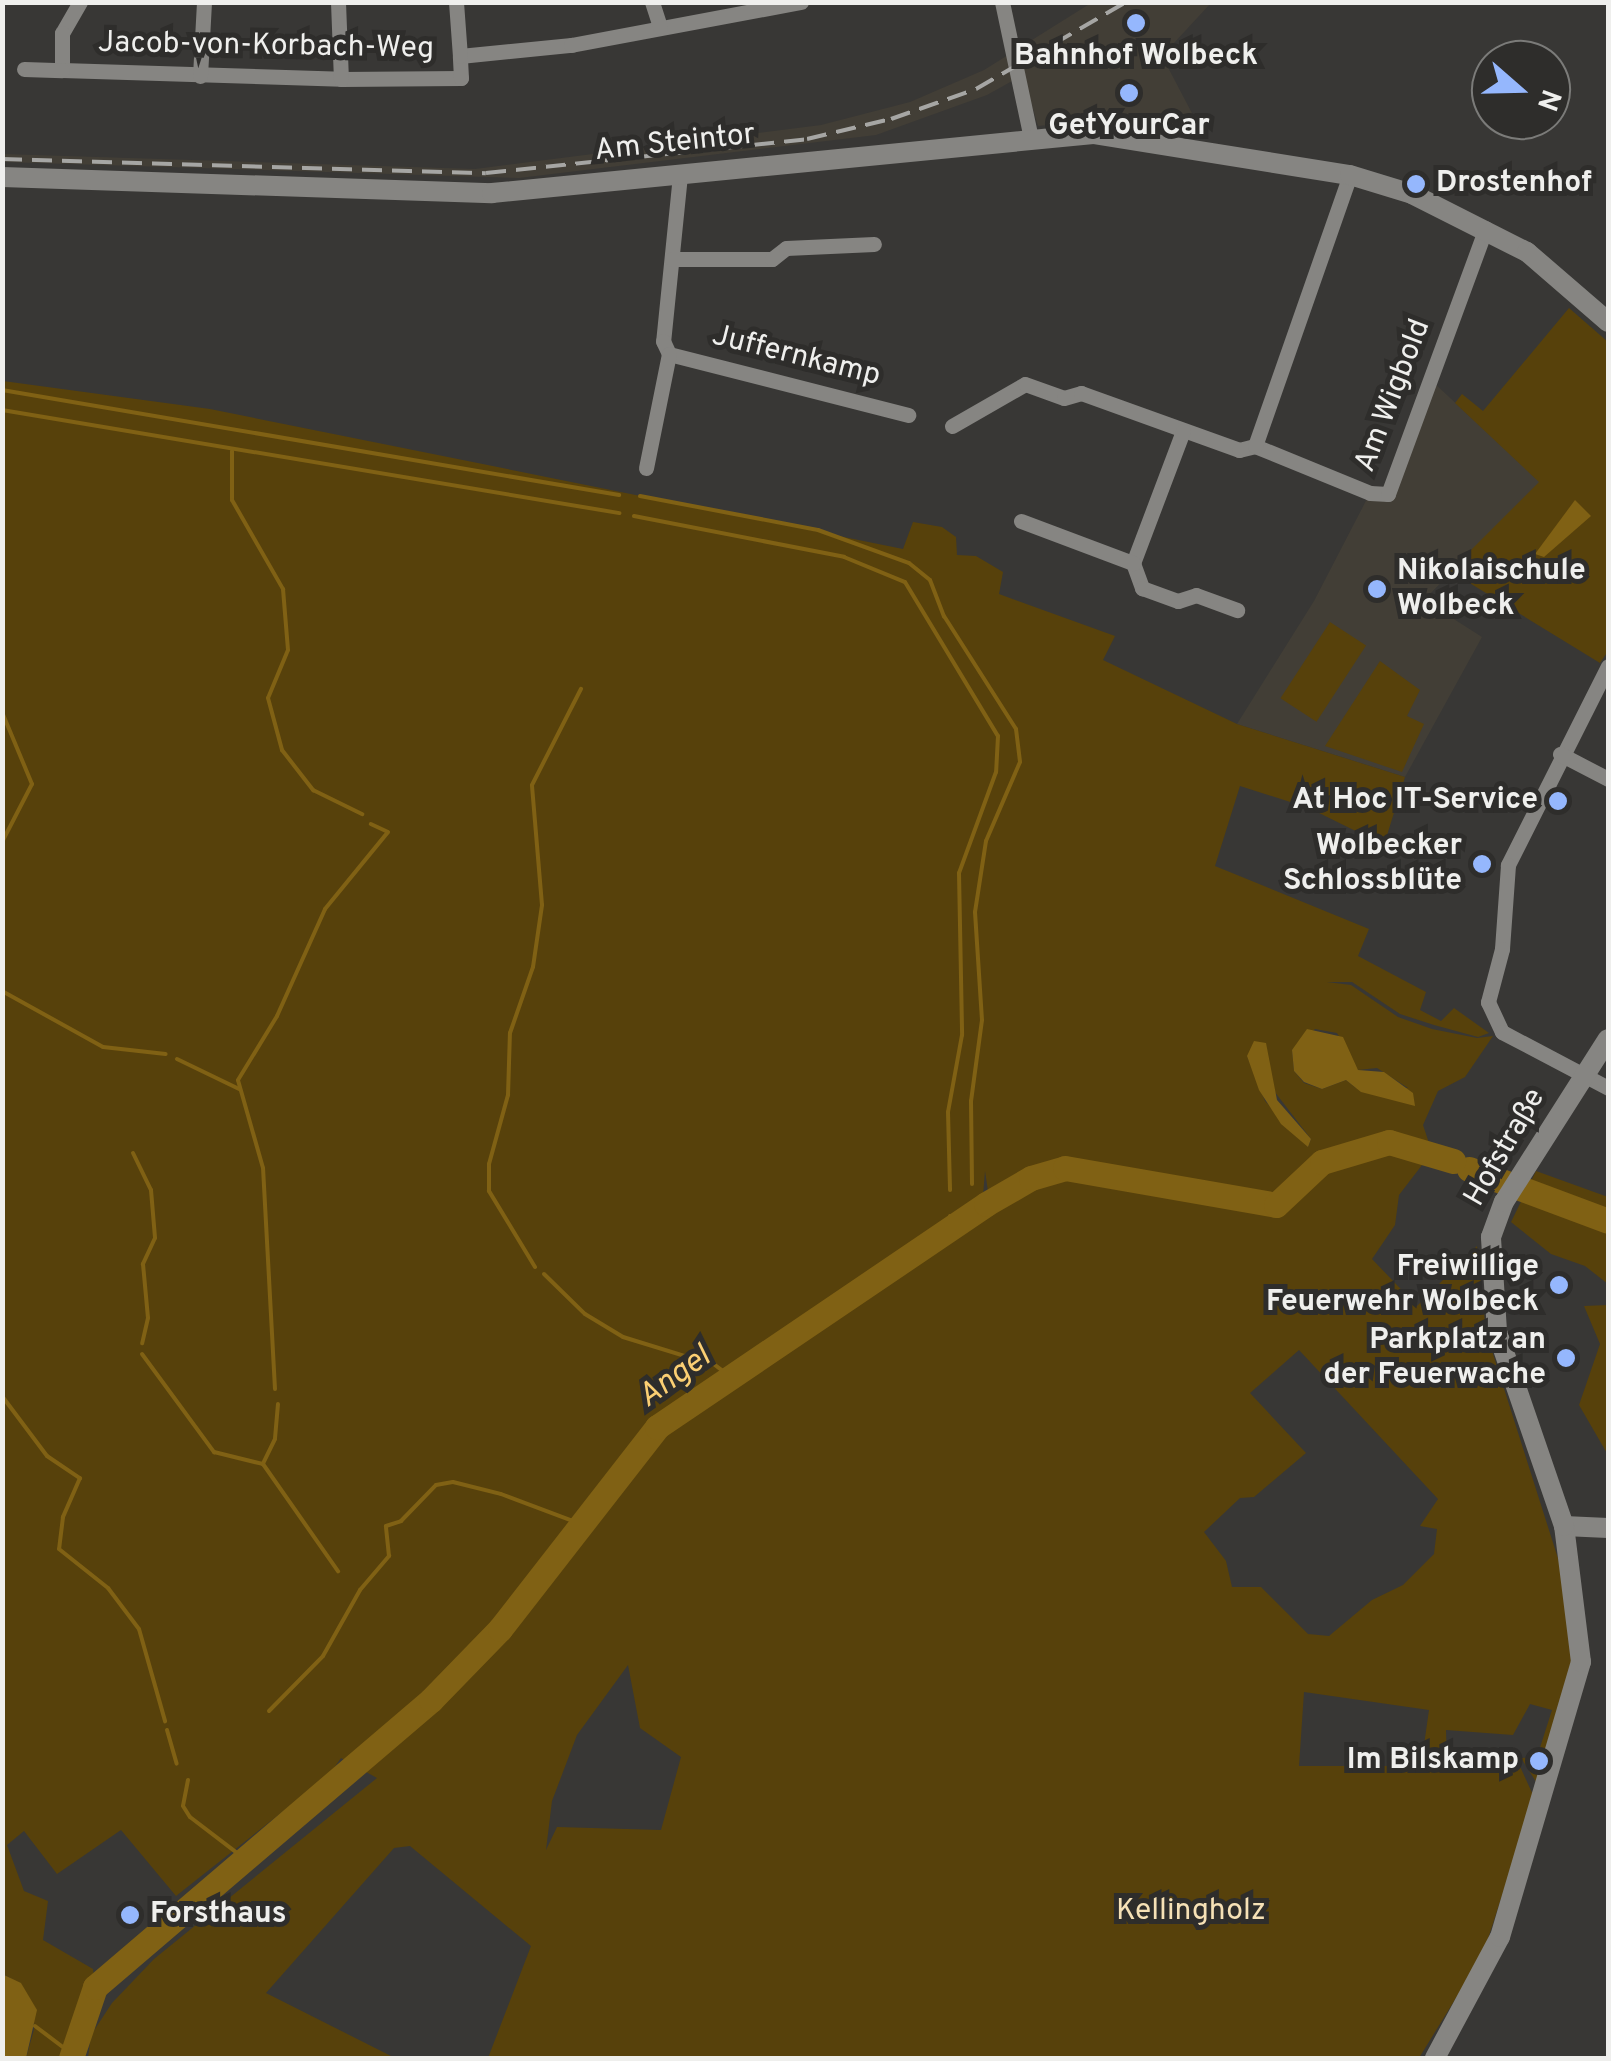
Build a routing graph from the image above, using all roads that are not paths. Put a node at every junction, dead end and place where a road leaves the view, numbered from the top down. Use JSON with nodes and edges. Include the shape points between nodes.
{"nodes":[{"id":1,"x":80,"y":2,"type":"edge"},
{"id":2,"x":204,"y":2,"type":"edge"},
{"id":3,"x":338,"y":2,"type":"edge"},
{"id":4,"x":456,"y":2,"type":"edge"},
{"id":5,"x":652,"y":2,"type":"edge"},
{"id":6,"x":801,"y":2,"type":"edge"},
{"id":7,"x":1002,"y":2,"type":"edge"},
{"id":8,"x":660,"y":27,"type":"junction"},
{"id":9,"x":460,"y":56,"type":"junction"},
{"id":10,"x":24,"y":69,"type":"dead end"},
{"id":11,"x":62,"y":70,"type":"junction"},
{"id":12,"x":200,"y":76,"type":"junction"},
{"id":13,"x":341,"y":79,"type":"junction"},
{"id":14,"x":1031,"y":138,"type":"junction"},
{"id":15,"x":680,"y":175,"type":"junction"},
{"id":16,"x":1350,"y":175,"type":"junction"},
{"id":17,"x":2,"y":177,"type":"edge"},
{"id":18,"x":1486,"y":228,"type":"junction"},
{"id":19,"x":874,"y":244,"type":"dead end"},
{"id":20,"x":672,"y":259,"type":"junction"},
{"id":21,"x":1608,"y":322,"type":"edge"},
{"id":22,"x":669,"y":354,"type":"junction"},
{"id":23,"x":908,"y":415,"type":"dead end"},
{"id":24,"x":952,"y":426,"type":"dead end"},
{"id":25,"x":1182,"y":431,"type":"junction"},
{"id":26,"x":1254,"y":446,"type":"junction"},
{"id":27,"x":646,"y":468,"type":"dead end"},
{"id":28,"x":1021,"y":521,"type":"dead end"},
{"id":29,"x":1133,"y":563,"type":"junction"},
{"id":30,"x":1237,"y":610,"type":"dead end"},
{"id":31,"x":1608,"y":666,"type":"edge"},
{"id":32,"x":1560,"y":754,"type":"junction"},
{"id":33,"x":1608,"y":779,"type":"edge"},
{"id":34,"x":1608,"y":1039,"type":"edge"},
{"id":35,"x":1584,"y":1078,"type":"junction"},
{"id":36,"x":1608,"y":1088,"type":"edge"},
{"id":37,"x":1564,"y":1526,"type":"junction"},
{"id":38,"x":1608,"y":1528,"type":"edge"},
{"id":39,"x":1436,"y":2058,"type":"edge"}],
"edges":[{"from":1,"to":11,"type":"street","name":"Jacob-von-Korbach-Weg","via":[[62,33]]},
{"from":2,"to":12,"type":"street"},
{"from":3,"to":13,"type":"street"},
{"from":4,"to":9,"type":"street"},
{"from":5,"to":8,"type":"street"},
{"from":6,"to":8,"type":"street","name":"Jacob-von-Korbach-Weg"},
{"from":7,"to":14,"type":"street"},
{"from":8,"to":9,"type":"street","name":"Jacob-von-Korbach-Weg"},
{"from":9,"to":13,"type":"street","name":"Jacob-von-Korbach-Weg","via":[[461,78]]},
{"from":10,"to":11,"type":"street","name":"Jacob-von-Korbach-Weg"},
{"from":11,"to":12,"type":"street","name":"Jacob-von-Korbach-Weg"},
{"from":12,"to":13,"type":"street","name":"Jacob-von-Korbach-Weg"},
{"from":14,"to":15,"type":"street","name":"Am Steintor"},
{"from":14,"to":16,"type":"street","name":"Am Steintor","via":[[1094,134]]},
{"from":15,"to":17,"type":"street","name":"Am Steintor","via":[[492,192]]},
{"from":15,"to":20,"type":"street","name":"Juffernkamp"},
{"from":16,"to":18,"type":"street","name":"Am Steintor"},
{"from":16,"to":26,"type":"street"},
{"from":18,"to":21,"type":"street","name":"Am Steintor","via":[[1567,281]]},
{"from":18,"to":26,"type":"street","name":"Am Wigbold","via":[[1388,494],[1312,473]]},
{"from":19,"to":20,"type":"street","via":[[786,248],[772,259]]},
{"from":20,"to":22,"type":"street","name":"Juffernkamp","via":[[662,341]]},
{"from":22,"to":23,"type":"street","name":"Juffernkamp"},
{"from":22,"to":27,"type":"street","name":"Juffernkamp"},
{"from":24,"to":25,"type":"street","name":"Am Wigbold","via":[[1025,384],[1064,398],[1081,392]]},
{"from":25,"to":26,"type":"street","name":"Am Wigbold","via":[[1239,450]]},
{"from":25,"to":29,"type":"street"},
{"from":28,"to":29,"type":"street"},
{"from":29,"to":30,"type":"street","via":[[1142,588],[1178,602],[1196,596]]},
{"from":31,"to":32,"type":"street"},
{"from":32,"to":33,"type":"street"},
{"from":32,"to":35,"type":"street","via":[[1508,865],[1489,1016],[1502,1032]]},
{"from":34,"to":35,"type":"street","name":"Hofstraße"},
{"from":35,"to":36,"type":"street"},
{"from":35,"to":37,"type":"street","name":"Hofstraße","via":[[1504,1202],[1490,1253],[1496,1331]]},
{"from":37,"to":38,"type":"street"},
{"from":37,"to":39,"type":"street","name":"Hofstraße","via":[[1581,1647],[1576,1691],[1500,1937]]}]}
